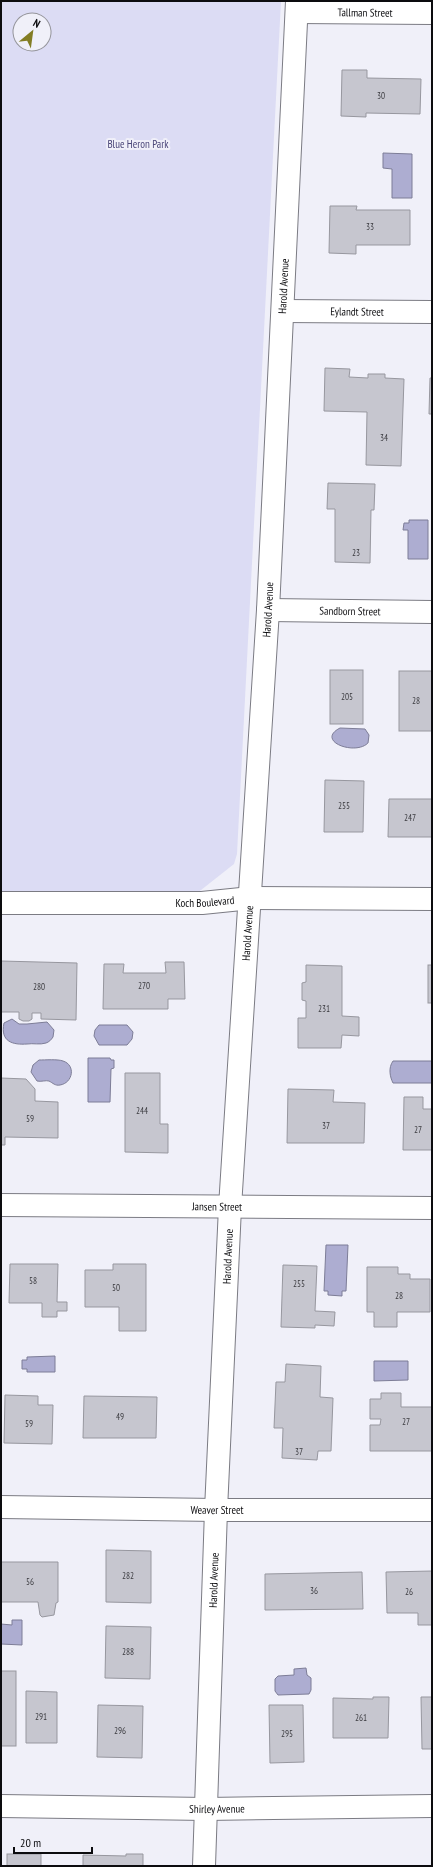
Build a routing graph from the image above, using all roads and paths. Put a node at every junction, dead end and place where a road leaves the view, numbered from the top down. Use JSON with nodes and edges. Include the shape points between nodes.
{"nodes":[{"id":1,"x":297,"y":6,"type":"edge"},
{"id":2,"x":432,"y":13,"type":"edge"},
{"id":3,"x":283,"y":311,"type":"junction"},
{"id":4,"x":432,"y":312,"type":"edge"},
{"id":5,"x":268,"y":610,"type":"junction"},
{"id":6,"x":432,"y":612,"type":"edge"},
{"id":7,"x":251,"y":898,"type":"junction"},
{"id":8,"x":432,"y":899,"type":"edge"},
{"id":9,"x":1,"y":903,"type":"edge"},
{"id":10,"x":1,"y":1205,"type":"edge"},
{"id":11,"x":230,"y":1207,"type":"junction"},
{"id":12,"x":432,"y":1208,"type":"edge"},
{"id":13,"x":1,"y":1507,"type":"edge"},
{"id":14,"x":216,"y":1510,"type":"junction"},
{"id":15,"x":432,"y":1510,"type":"edge"},
{"id":16,"x":1,"y":1806,"type":"edge"},
{"id":17,"x":432,"y":1806,"type":"edge"},
{"id":18,"x":206,"y":1809,"type":"junction"},
{"id":19,"x":204,"y":1866,"type":"edge"}],
"edges":[{"from":1,"to":2,"type":"street","name":"Tallman Street"},
{"from":1,"to":3,"type":"street","name":"Harold Avenue"},
{"from":3,"to":4,"type":"street","name":"Eylandt Street"},
{"from":3,"to":5,"type":"street","name":"Harold Avenue"},
{"from":5,"to":6,"type":"street","name":"Sandborn Street"},
{"from":5,"to":7,"type":"street","name":"Harold Avenue"},
{"from":7,"to":8,"type":"street","name":"Koch Boulevard"},
{"from":7,"to":9,"type":"street","name":"Koch Boulevard","via":[[202,903]]},
{"from":7,"to":11,"type":"street","name":"Harold Avenue"},
{"from":10,"to":11,"type":"street","name":"Jansen Street"},
{"from":11,"to":12,"type":"street","name":"Jansen Street"},
{"from":11,"to":14,"type":"street","name":"Harold Avenue"},
{"from":13,"to":14,"type":"street","name":"Weaver Street"},
{"from":14,"to":15,"type":"street","name":"Weaver Street"},
{"from":14,"to":18,"type":"street","name":"Harold Avenue"},
{"from":16,"to":18,"type":"street","name":"Shirley Avenue"},
{"from":17,"to":18,"type":"street","name":"Shirley Avenue"},
{"from":18,"to":19,"type":"street","name":"Harold Avenue"}]}
